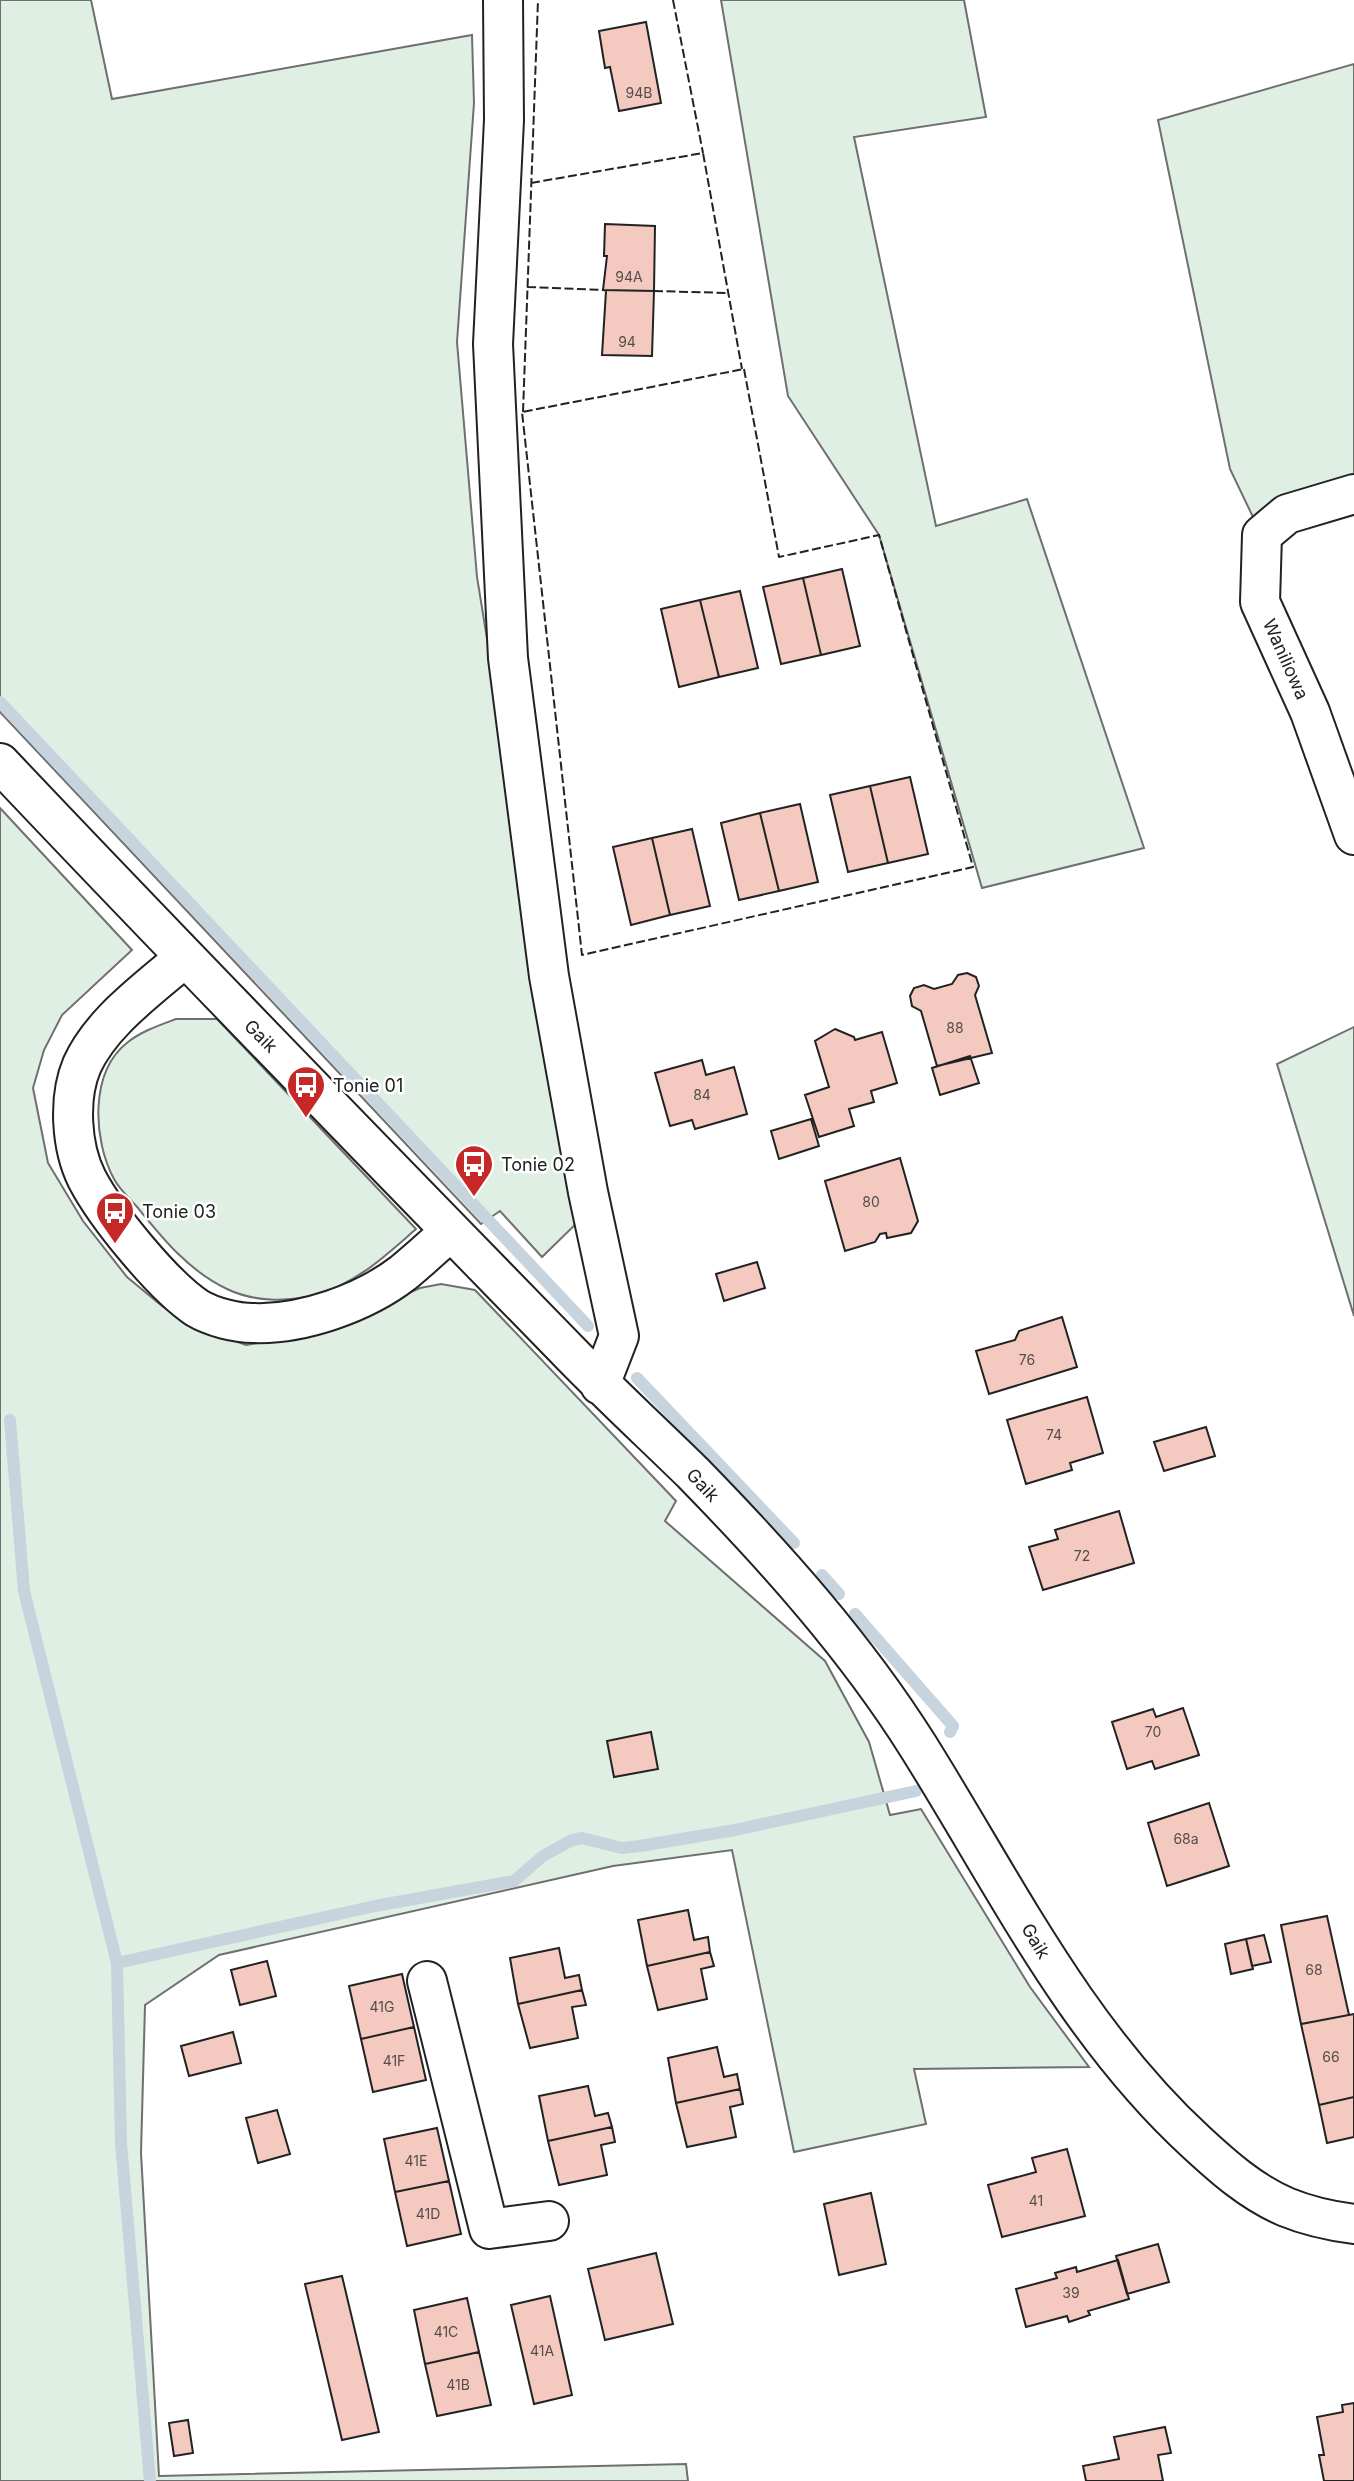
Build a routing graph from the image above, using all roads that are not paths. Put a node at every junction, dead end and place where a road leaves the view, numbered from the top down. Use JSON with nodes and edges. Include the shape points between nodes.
{"nodes":[{"id":1,"x":503,"y":0,"type":"edge"},
{"id":2,"x":1354,"y":494,"type":"edge"},
{"id":3,"x":0,"y":763,"type":"edge"},
{"id":4,"x":1354,"y":835,"type":"edge"},
{"id":5,"x":184,"y":957,"type":"junction"},
{"id":6,"x":451,"y":1231,"type":"junction"},
{"id":7,"x":600,"y":1385,"type":"junction"},
{"id":8,"x":427,"y":1981,"type":"dead end"},
{"id":9,"x":549,"y":2221,"type":"dead end"},
{"id":10,"x":1354,"y":2224,"type":"edge"}],
"edges":[{"from":1,"to":7,"type":"street","via":[[504,120],[493,344],[508,658],[549,976],[619,1336]]},
{"from":2,"to":4,"type":"street","name":"Waniliowa","via":[[1287,514],[1262,536],[1260,602],[1310,712]]},
{"from":3,"to":5,"type":"street","name":"Gaik"},
{"from":5,"to":6,"type":"street","name":"Gaik"},
{"from":5,"to":6,"type":"street","via":[[116,1019],[90,1051],[74,1104],[74,1132],[87,1178],[176,1292],[200,1309],[235,1320],[254,1323],[313,1314],[383,1286]]},
{"from":6,"to":7,"type":"street","name":"Gaik"},
{"from":7,"to":10,"type":"street","name":"Gaik","via":[[694,1475],[846,1642],[916,1742],[1060,1982],[1123,2067],[1164,2113],[1225,2170],[1256,2191],[1299,2211]]},
{"from":8,"to":9,"type":"street","via":[[489,2229]]}]}
